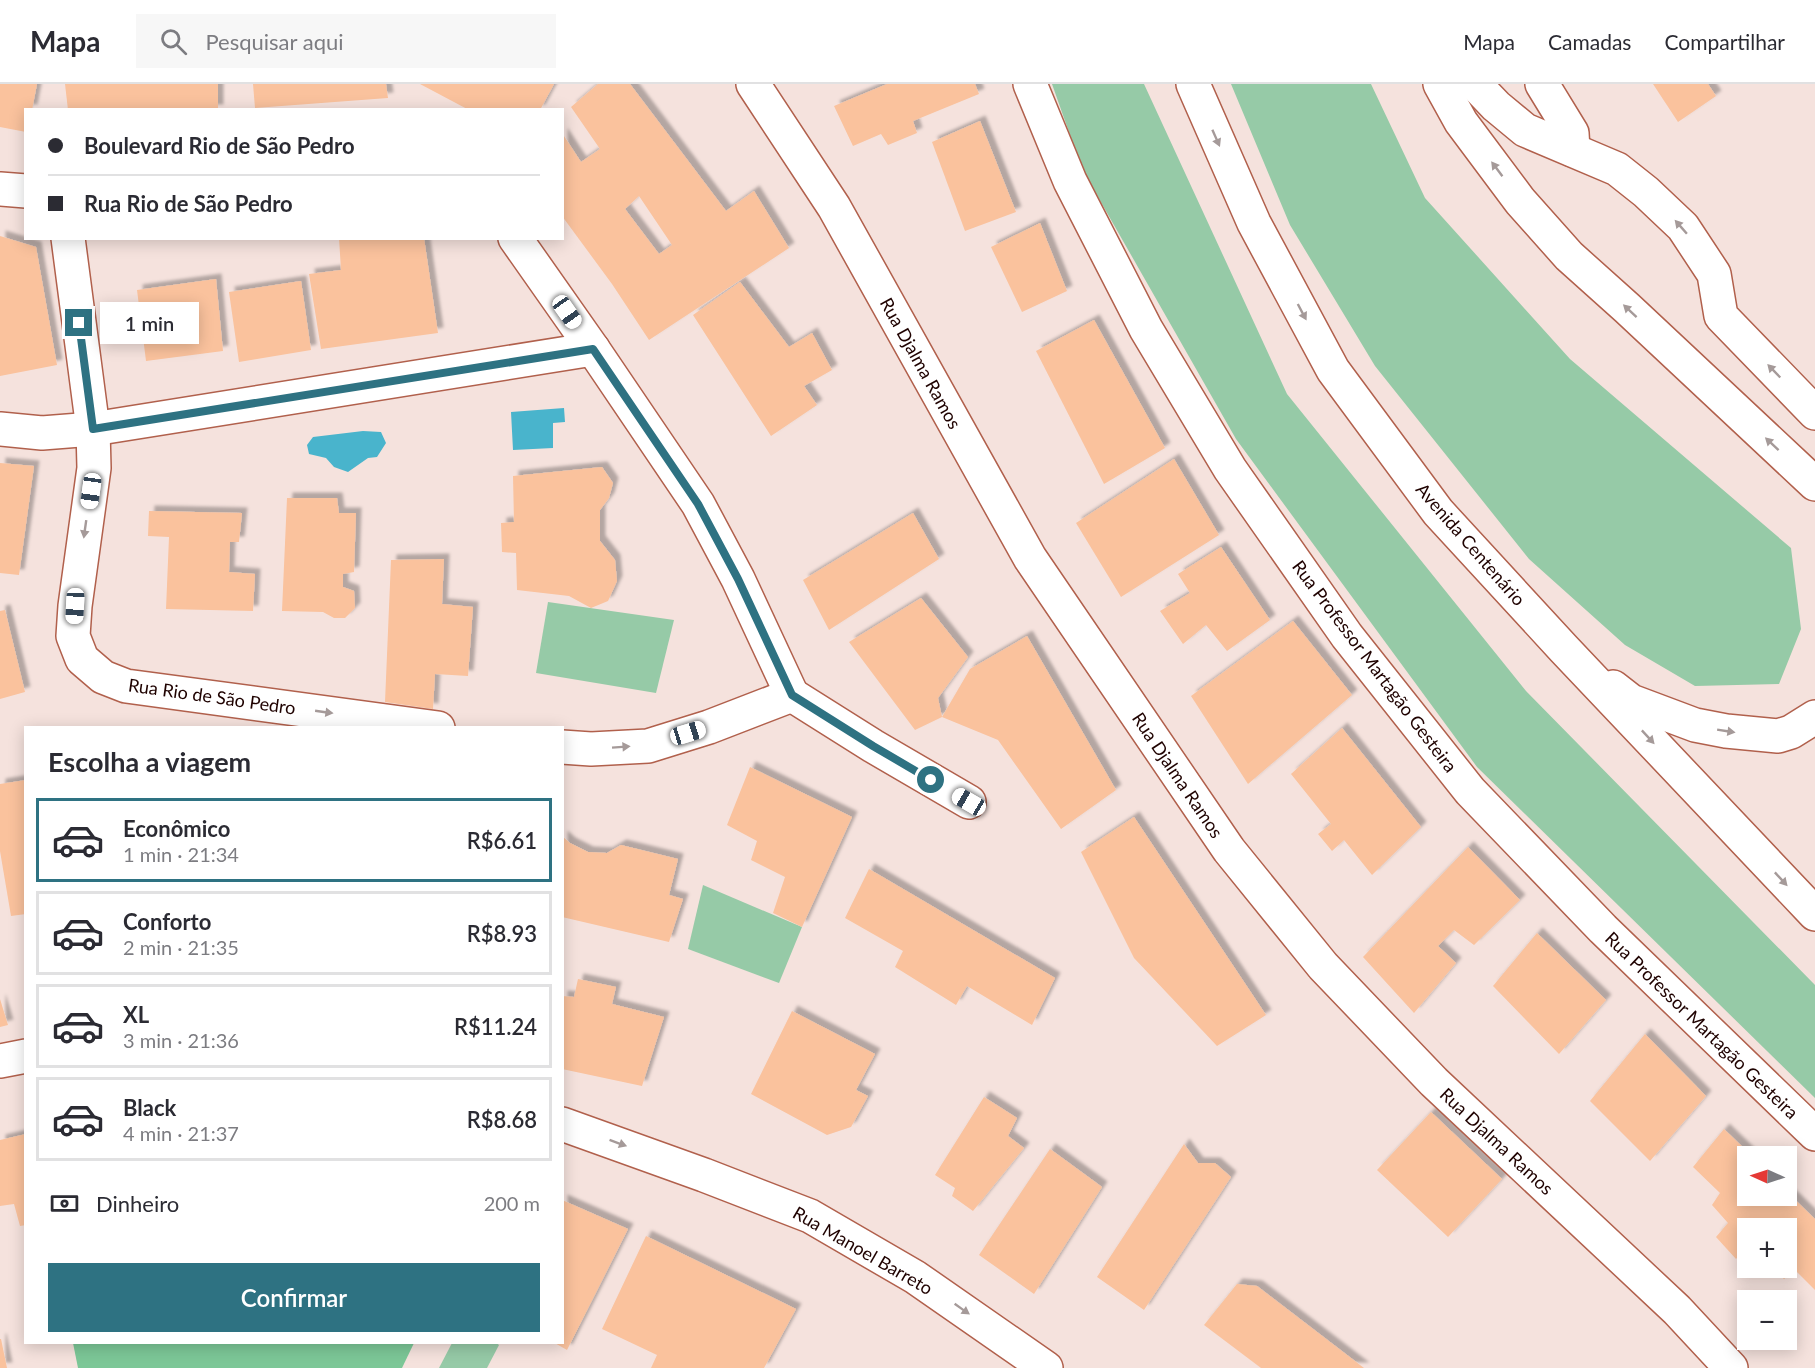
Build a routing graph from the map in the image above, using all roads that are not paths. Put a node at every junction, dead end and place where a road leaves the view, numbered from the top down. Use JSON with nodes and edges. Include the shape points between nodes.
{"nodes":[{"id":1,"x":753,"y":84,"type":"edge"},
{"id":2,"x":1030,"y":84,"type":"edge"},
{"id":3,"x":1193,"y":84,"type":"edge"},
{"id":4,"x":1440,"y":84,"type":"edge"},
{"id":5,"x":1475,"y":84,"type":"edge"},
{"id":6,"x":1542,"y":84,"type":"edge"},
{"id":7,"x":1573,"y":150,"type":"junction"},
{"id":8,"x":0,"y":189,"type":"edge"},
{"id":9,"x":24,"y":191,"type":"edge"},
{"id":10,"x":68,"y":240,"type":"edge"},
{"id":11,"x":515,"y":240,"type":"edge"},
{"id":12,"x":593,"y":349,"type":"junction"},
{"id":13,"x":1815,"y":413,"type":"edge"},
{"id":14,"x":0,"y":429,"type":"edge"},
{"id":15,"x":93,"y":429,"type":"junction"},
{"id":16,"x":1815,"y":484,"type":"edge"},
{"id":17,"x":1564,"y":649,"type":"junction"},
{"id":18,"x":792,"y":695,"type":"junction"},
{"id":19,"x":1815,"y":717,"type":"edge"},
{"id":20,"x":423,"y":726,"type":"edge"},
{"id":21,"x":564,"y":747,"type":"edge"},
{"id":22,"x":969,"y":802,"type":"dead end"},
{"id":23,"x":1815,"y":914,"type":"edge"},
{"id":24,"x":24,"y":1056,"type":"edge"},
{"id":25,"x":0,"y":1061,"type":"edge"},
{"id":26,"x":564,"y":1125,"type":"edge"},
{"id":27,"x":1815,"y":1134,"type":"edge"},
{"id":28,"x":1046,"y":1368,"type":"edge"},
{"id":29,"x":1731,"y":1368,"type":"edge"}],
"edges":[{"from":1,"to":29,"type":"street","name":"Rua Djalma Ramos","via":[[834,207],[1030,558],[1229,850],[1323,966],[1434,1082],[1677,1310]]},
{"from":2,"to":27,"type":"street","name":"Rua Professor Martagão Gesteira","via":[[1070,181],[1146,329],[1230,469],[1347,636],[1470,791],[1603,929]]},
{"from":3,"to":17,"type":"street","name":"Avenida Centenário","one_way":true,"via":[[1254,223],[1333,370],[1438,512]]},
{"from":16,"to":4,"type":"street","one_way":true,"via":[[1569,256],[1520,201],[1461,122]]},
{"from":5,"to":7,"type":"street","via":[[1526,130]]},
{"from":6,"to":7,"type":"street","via":[[1572,133]]},
{"from":13,"to":7,"type":"street","one_way":true,"via":[[1721,316],[1714,274],[1683,227],[1617,169]]},
{"from":8,"to":9,"type":"street"},
{"from":10,"to":15,"type":"street","name":"Rua Rio de São Pedro"},
{"from":11,"to":12,"type":"street"},
{"from":12,"to":15,"type":"street"},
{"from":12,"to":18,"type":"street","via":[[698,504]]},
{"from":14,"to":15,"type":"street","via":[[42,433]]},
{"from":15,"to":20,"type":"street","name":"Rua Rio de São Pedro","one_way":true,"via":[[94,468],[73,636],[82,658],[103,677],[126,686]]},
{"from":17,"to":19,"type":"street","one_way":true,"via":[[1631,701],[1695,725],[1778,736]]},
{"from":17,"to":23,"type":"street","name":"Avenida Centenário","one_way":true},
{"from":21,"to":18,"type":"street","one_way":true,"via":[[648,746]]},
{"from":18,"to":22,"type":"street"},
{"from":24,"to":25,"type":"street"},
{"from":26,"to":28,"type":"street","name":"Rua Manoel Barreto","one_way":true,"via":[[810,1216],[915,1277]]}]}
